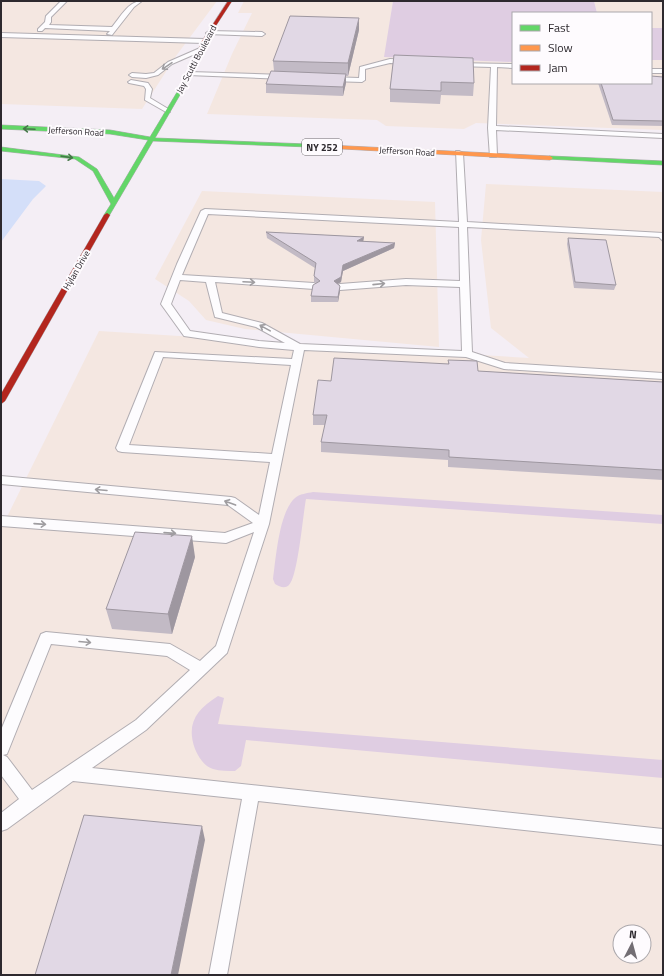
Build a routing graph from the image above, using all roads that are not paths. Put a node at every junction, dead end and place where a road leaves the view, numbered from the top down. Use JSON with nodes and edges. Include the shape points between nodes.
{"nodes":[{"id":1,"x":64,"y":1,"type":"edge"},
{"id":2,"x":72,"y":1,"type":"edge"},
{"id":3,"x":139,"y":1,"type":"edge"},
{"id":4,"x":230,"y":1,"type":"edge"},
{"id":5,"x":131,"y":4,"type":"edge"},
{"id":6,"x":46,"y":24,"type":"junction"},
{"id":7,"x":114,"y":29,"type":"junction"},
{"id":8,"x":209,"y":33,"type":"junction"},
{"id":9,"x":262,"y":34,"type":"dead end"},
{"id":10,"x":1,"y":35,"type":"edge"},
{"id":11,"x":34,"y":36,"type":"junction"},
{"id":12,"x":106,"y":38,"type":"junction"},
{"id":13,"x":202,"y":46,"type":"junction"},
{"id":14,"x":421,"y":63,"type":"edge"},
{"id":15,"x":451,"y":64,"type":"edge"},
{"id":16,"x":494,"y":65,"type":"junction"},
{"id":17,"x":512,"y":66,"type":"edge"},
{"id":18,"x":652,"y":71,"type":"edge"},
{"id":19,"x":663,"y":71,"type":"edge"},
{"id":20,"x":190,"y":74,"type":"junction"},
{"id":21,"x":290,"y":77,"type":"edge"},
{"id":22,"x":322,"y":78,"type":"edge"},
{"id":23,"x":168,"y":111,"type":"junction"},
{"id":24,"x":1,"y":128,"type":"edge"},
{"id":25,"x":492,"y":128,"type":"junction"},
{"id":26,"x":663,"y":136,"type":"edge"},
{"id":27,"x":151,"y":139,"type":"junction"},
{"id":28,"x":113,"y":143,"type":"dead end"},
{"id":29,"x":1,"y":149,"type":"edge"},
{"id":30,"x":460,"y":153,"type":"junction"},
{"id":31,"x":493,"y":155,"type":"junction"},
{"id":32,"x":663,"y":163,"type":"edge"},
{"id":33,"x":114,"y":204,"type":"junction"},
{"id":34,"x":463,"y":224,"type":"junction"},
{"id":35,"x":663,"y":238,"type":"edge"},
{"id":36,"x":176,"y":278,"type":"junction"},
{"id":37,"x":210,"y":280,"type":"junction"},
{"id":38,"x":465,"y":284,"type":"junction"},
{"id":39,"x":314,"y":286,"type":"edge"},
{"id":40,"x":340,"y":288,"type":"edge"},
{"id":41,"x":300,"y":347,"type":"junction"},
{"id":42,"x":467,"y":354,"type":"junction"},
{"id":43,"x":296,"y":362,"type":"junction"},
{"id":44,"x":663,"y":376,"type":"edge"},
{"id":45,"x":1,"y":401,"type":"edge"},
{"id":46,"x":276,"y":458,"type":"junction"},
{"id":47,"x":1,"y":480,"type":"edge"},
{"id":48,"x":1,"y":521,"type":"edge"},
{"id":49,"x":263,"y":524,"type":"junction"},
{"id":50,"x":201,"y":669,"type":"junction"},
{"id":51,"x":1,"y":749,"type":"edge"},
{"id":52,"x":1,"y":762,"type":"edge"},
{"id":53,"x":71,"y":773,"type":"junction"},
{"id":54,"x":251,"y":792,"type":"junction"},
{"id":55,"x":30,"y":801,"type":"junction"},
{"id":56,"x":1,"y":823,"type":"edge"},
{"id":57,"x":663,"y":837,"type":"edge"},
{"id":58,"x":218,"y":975,"type":"edge"}],
"edges":[{"from":1,"to":6,"type":"lane","via":[[48,17]]},
{"from":2,"to":6,"type":"lane"},
{"from":3,"to":5,"type":"lane"},
{"from":4,"to":8,"type":"main road","name":"Jay Scutti Boulevard"},
{"from":5,"to":7,"type":"lane"},
{"from":6,"to":7,"type":"lane"},
{"from":6,"to":11,"type":"lane"},
{"from":7,"to":12,"type":"lane"},
{"from":8,"to":9,"type":"lane"},
{"from":8,"to":13,"type":"main road","name":"Jay Scutti Boulevard"},
{"from":10,"to":11,"type":"lane"},
{"from":11,"to":12,"type":"lane"},
{"from":12,"to":13,"type":"lane"},
{"from":13,"to":20,"type":"main road","name":"Jay Scutti Boulevard"},
{"from":13,"to":23,"type":"lane","one_way":true,"via":[[170,63],[156,74],[130,78],[146,84],[149,89],[147,99]]},
{"from":14,"to":22,"type":"lane","via":[[390,62],[362,68],[362,80]]},
{"from":15,"to":16,"type":"lane"},
{"from":16,"to":17,"type":"lane"},
{"from":16,"to":25,"type":"lane"},
{"from":18,"to":19,"type":"lane"},
{"from":20,"to":21,"type":"lane"},
{"from":20,"to":23,"type":"main road","name":"Jay Scutti Boulevard"},
{"from":23,"to":27,"type":"main road","name":"Jay Scutti Boulevard"},
{"from":27,"to":24,"type":"main road","name":"Jefferson Road","number":"NY 252","one_way":true,"via":[[110,132]]},
{"from":25,"to":26,"type":"lane"},
{"from":25,"to":31,"type":"lane"},
{"from":27,"to":28,"type":"main road","name":"Jefferson Road","number":"NY 252"},
{"from":27,"to":30,"type":"main road","name":"Jefferson Road","number":"NY 252"},
{"from":27,"to":33,"type":"main road","name":"Hylan Drive"},
{"from":29,"to":33,"type":"main road","one_way":true,"via":[[77,158],[95,170]]},
{"from":30,"to":31,"type":"main road","name":"Jefferson Road","number":"NY 252"},
{"from":30,"to":34,"type":"lane"},
{"from":31,"to":32,"type":"main road","name":"Jefferson Road","number":"NY 252"},
{"from":33,"to":45,"type":"main road","name":"Hylan Drive"},
{"from":34,"to":35,"type":"lane","via":[[662,235]]},
{"from":34,"to":36,"type":"lane","via":[[205,211]]},
{"from":34,"to":38,"type":"lane"},
{"from":36,"to":37,"type":"lane"},
{"from":36,"to":41,"type":"lane","via":[[166,304],[187,334]]},
{"from":37,"to":39,"type":"lane","one_way":true},
{"from":41,"to":37,"type":"lane","one_way":true,"via":[[259,325],[218,315]]},
{"from":40,"to":38,"type":"lane","one_way":true,"via":[[406,282]]},
{"from":38,"to":42,"type":"lane"},
{"from":41,"to":42,"type":"lane"},
{"from":41,"to":43,"type":"lane"},
{"from":42,"to":44,"type":"lane","via":[[504,366]]},
{"from":43,"to":46,"type":"lane"},
{"from":43,"to":46,"type":"lane","via":[[159,354],[122,448]]},
{"from":46,"to":49,"type":"lane"},
{"from":49,"to":47,"type":"lane","one_way":true,"via":[[231,501]]},
{"from":48,"to":49,"type":"lane","one_way":true,"via":[[226,538]]},
{"from":49,"to":50,"type":"lane","via":[[222,649]]},
{"from":51,"to":50,"type":"lane","one_way":true,"via":[[46,638],[170,650]]},
{"from":50,"to":53,"type":"lane","via":[[141,725]]},
{"from":52,"to":55,"type":"lane"},
{"from":53,"to":54,"type":"lane"},
{"from":53,"to":55,"type":"lane"},
{"from":54,"to":57,"type":"lane"},
{"from":54,"to":58,"type":"lane"},
{"from":55,"to":56,"type":"lane"}]}
